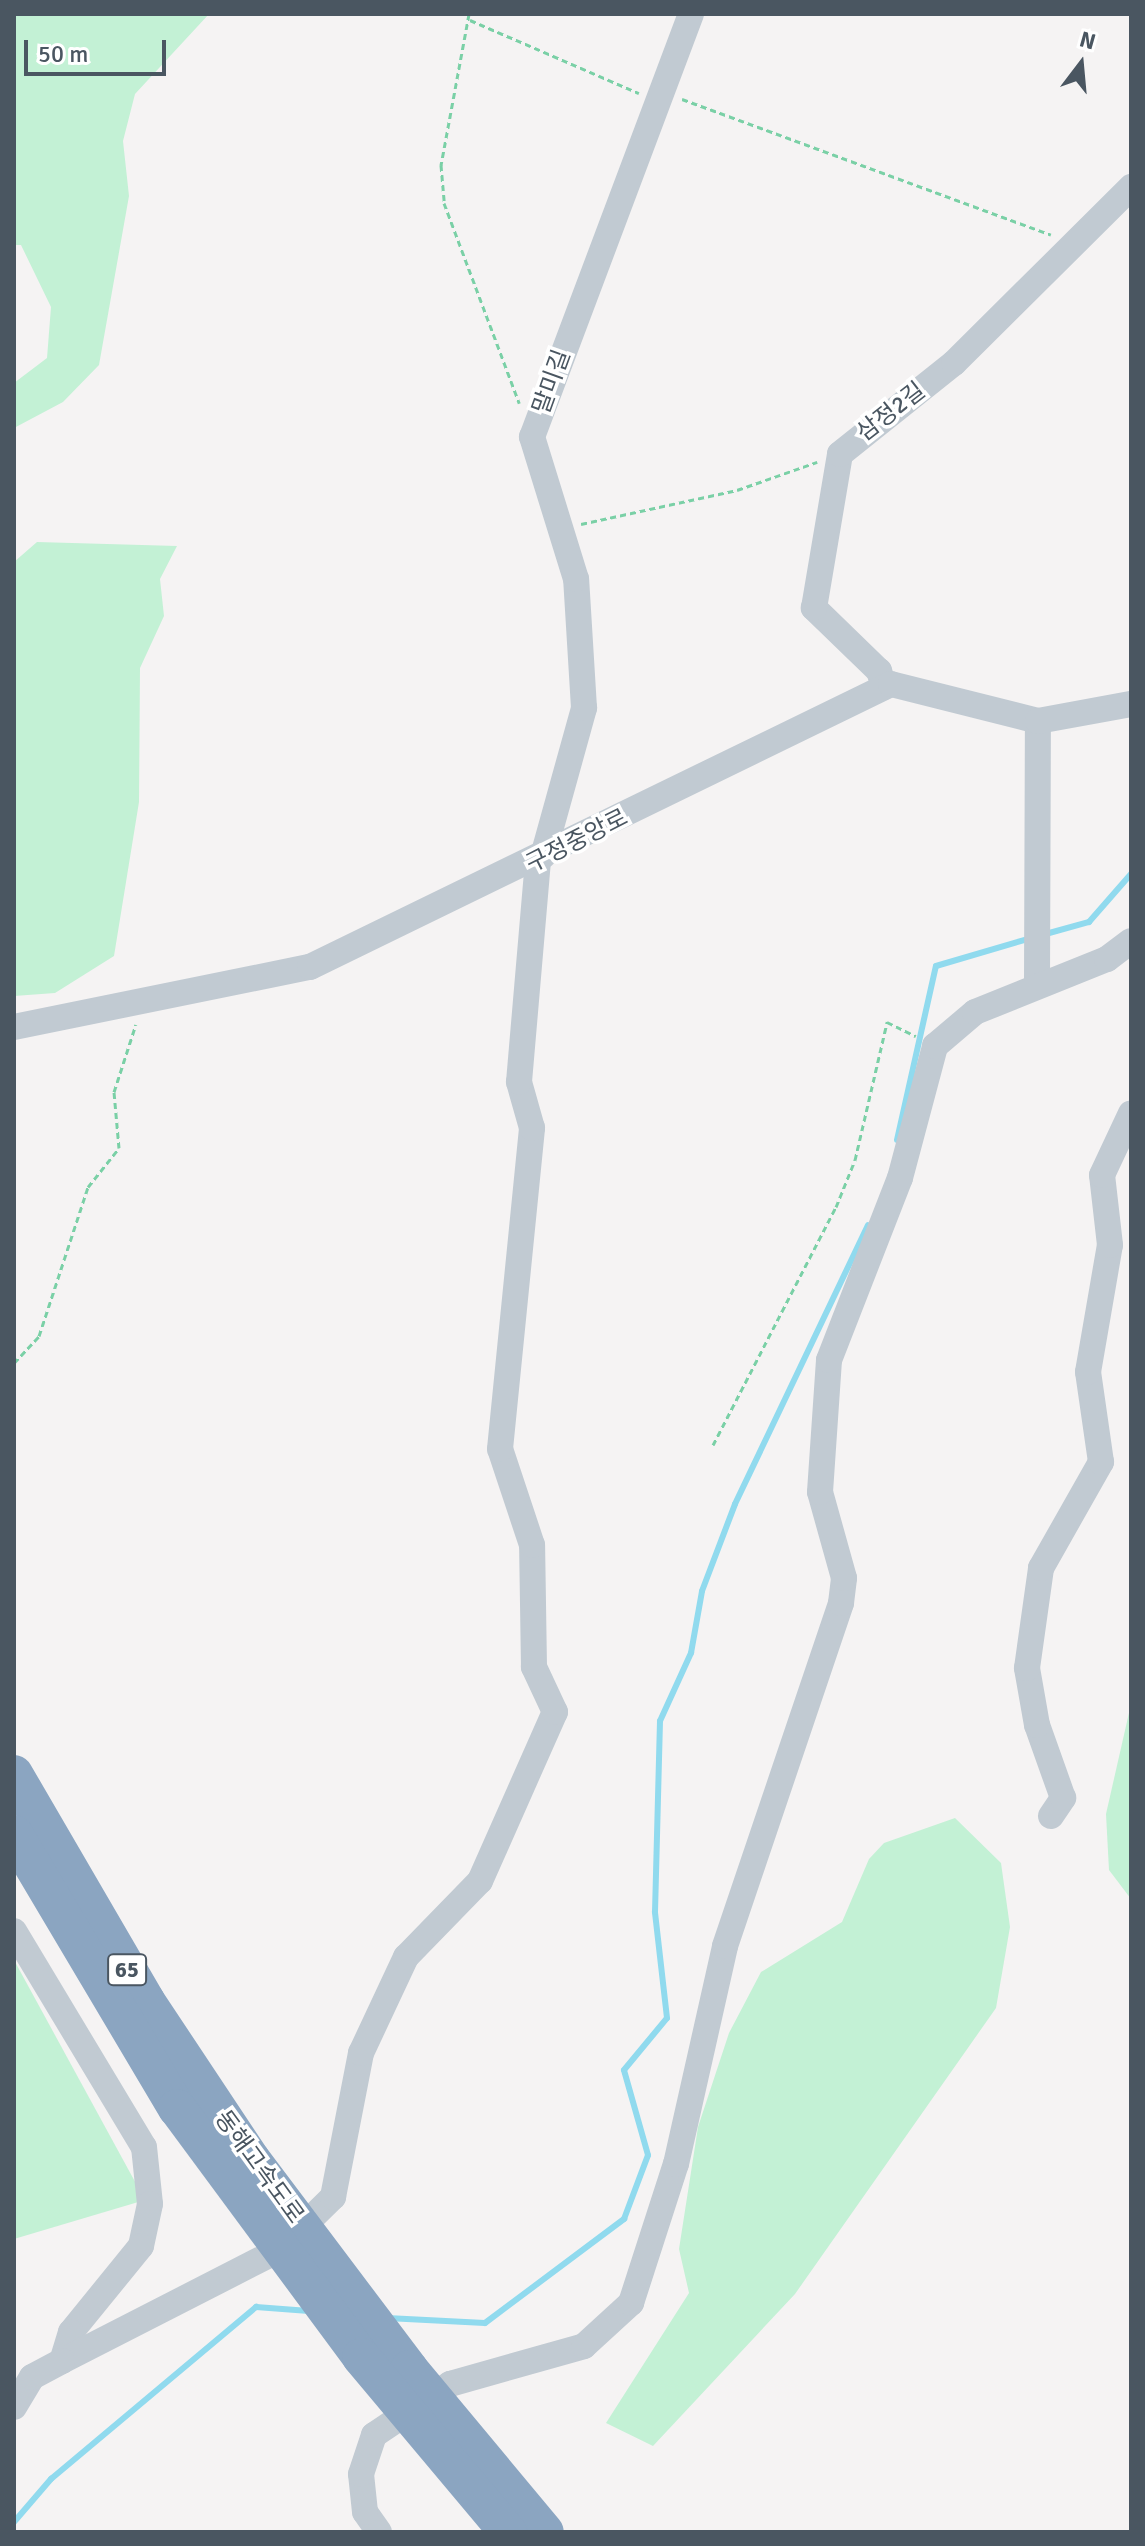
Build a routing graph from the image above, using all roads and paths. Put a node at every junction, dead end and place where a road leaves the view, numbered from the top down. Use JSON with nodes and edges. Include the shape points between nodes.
{"nodes":[{"id":1,"x":691,"y":14,"type":"edge"},
{"id":2,"x":469,"y":17,"type":"edge"},
{"id":3,"x":659,"y":96,"type":"junction"},
{"id":4,"x":1131,"y":187,"type":"edge"},
{"id":5,"x":1077,"y":244,"type":"junction"},
{"id":6,"x":532,"y":437,"type":"junction"},
{"id":7,"x":840,"y":454,"type":"junction"},
{"id":8,"x":562,"y":530,"type":"junction"},
{"id":9,"x":884,"y":687,"type":"junction"},
{"id":10,"x":1127,"y":701,"type":"edge"},
{"id":11,"x":1038,"y":721,"type":"junction"},
{"id":12,"x":541,"y":859,"type":"junction"},
{"id":13,"x":1130,"y":945,"type":"edge"},
{"id":14,"x":1036,"y":974,"type":"junction"},
{"id":15,"x":148,"y":1000,"type":"junction"},
{"id":16,"x":14,"y":1027,"type":"edge"},
{"id":17,"x":928,"y":1042,"type":"dead end"},
{"id":18,"x":1131,"y":1113,"type":"edge"},
{"id":19,"x":14,"y":1363,"type":"edge"},
{"id":20,"x":713,"y":1445,"type":"dead end"},
{"id":21,"x":14,"y":1676,"type":"edge"},
{"id":22,"x":14,"y":1711,"type":"edge"},
{"id":23,"x":14,"y":1774,"type":"edge"},
{"id":24,"x":1051,"y":1816,"type":"dead end"},
{"id":25,"x":14,"y":1834,"type":"edge"},
{"id":26,"x":14,"y":1931,"type":"edge"},
{"id":27,"x":237,"y":2165,"type":"junction"},
{"id":28,"x":62,"y":2361,"type":"junction"},
{"id":29,"x":14,"y":2407,"type":"edge"},
{"id":30,"x":502,"y":2512,"type":"edge"},
{"id":31,"x":379,"y":2532,"type":"edge"},
{"id":32,"x":545,"y":2532,"type":"edge"}],
"edges":[{"from":1,"to":3,"type":"street","name":"말미길"},
{"from":2,"to":3,"type":"path"},
{"from":2,"to":6,"type":"path","via":[[441,165],[444,203]]},
{"from":3,"to":5,"type":"path"},
{"from":3,"to":6,"type":"street","name":"말미길"},
{"from":4,"to":5,"type":"street","name":"삼정2길"},
{"from":5,"to":7,"type":"street","name":"삼정2길","via":[[954,363]]},
{"from":6,"to":8,"type":"street","name":"말미길"},
{"from":7,"to":8,"type":"path","via":[[737,490]]},
{"from":7,"to":9,"type":"street","name":"삼정2길","via":[[814,608],[879,671]]},
{"from":8,"to":12,"type":"street","name":"말미길","via":[[576,579],[584,708]]},
{"from":9,"to":11,"type":"street"},
{"from":9,"to":12,"type":"street","name":"구정중앙로"},
{"from":10,"to":11,"type":"street"},
{"from":11,"to":14,"type":"street"},
{"from":12,"to":15,"type":"street","name":"구정중앙로","via":[[310,967]]},
{"from":12,"to":28,"type":"street","name":"말미길","via":[[519,1082],[532,1128],[500,1449],[532,1545],[534,1667],[555,1712],[480,1881],[414,1945],[361,2053],[333,2197],[279,2250]]},
{"from":13,"to":14,"type":"street","via":[[1107,959]]},
{"from":14,"to":31,"type":"street","via":[[975,1012],[935,1046],[900,1178],[829,1360],[820,1492],[844,1578],[841,1603],[725,1946],[679,2152],[631,2303],[584,2346],[450,2384],[374,2435],[361,2474],[365,2512]]},
{"from":15,"to":16,"type":"street","name":"구정중앙로"},
{"from":15,"to":19,"type":"path","via":[[114,1092],[119,1148],[88,1187],[39,1336]]},
{"from":17,"to":20,"type":"path","via":[[887,1022],[855,1160],[836,1207]]},
{"from":18,"to":24,"type":"street","via":[[1102,1175],[1110,1245],[1088,1372],[1101,1462],[1041,1568],[1027,1668],[1037,1725],[1063,1798]]},
{"from":21,"to":22,"type":"path"},
{"from":23,"to":27,"type":"highway","name":"동해고속도로","number":"65"},
{"from":25,"to":27,"type":"highway","name":"동해고속도로","number":"65","via":[[87,1965]]},
{"from":26,"to":28,"type":"street","via":[[144,2147],[150,2204],[141,2246],[71,2332]]},
{"from":27,"to":30,"type":"highway","name":"동해고속도로","number":"65"},
{"from":28,"to":29,"type":"street","name":"말미길","via":[[32,2377]]},
{"from":30,"to":32,"type":"highway","name":"동해고속도로","number":"65"}]}
